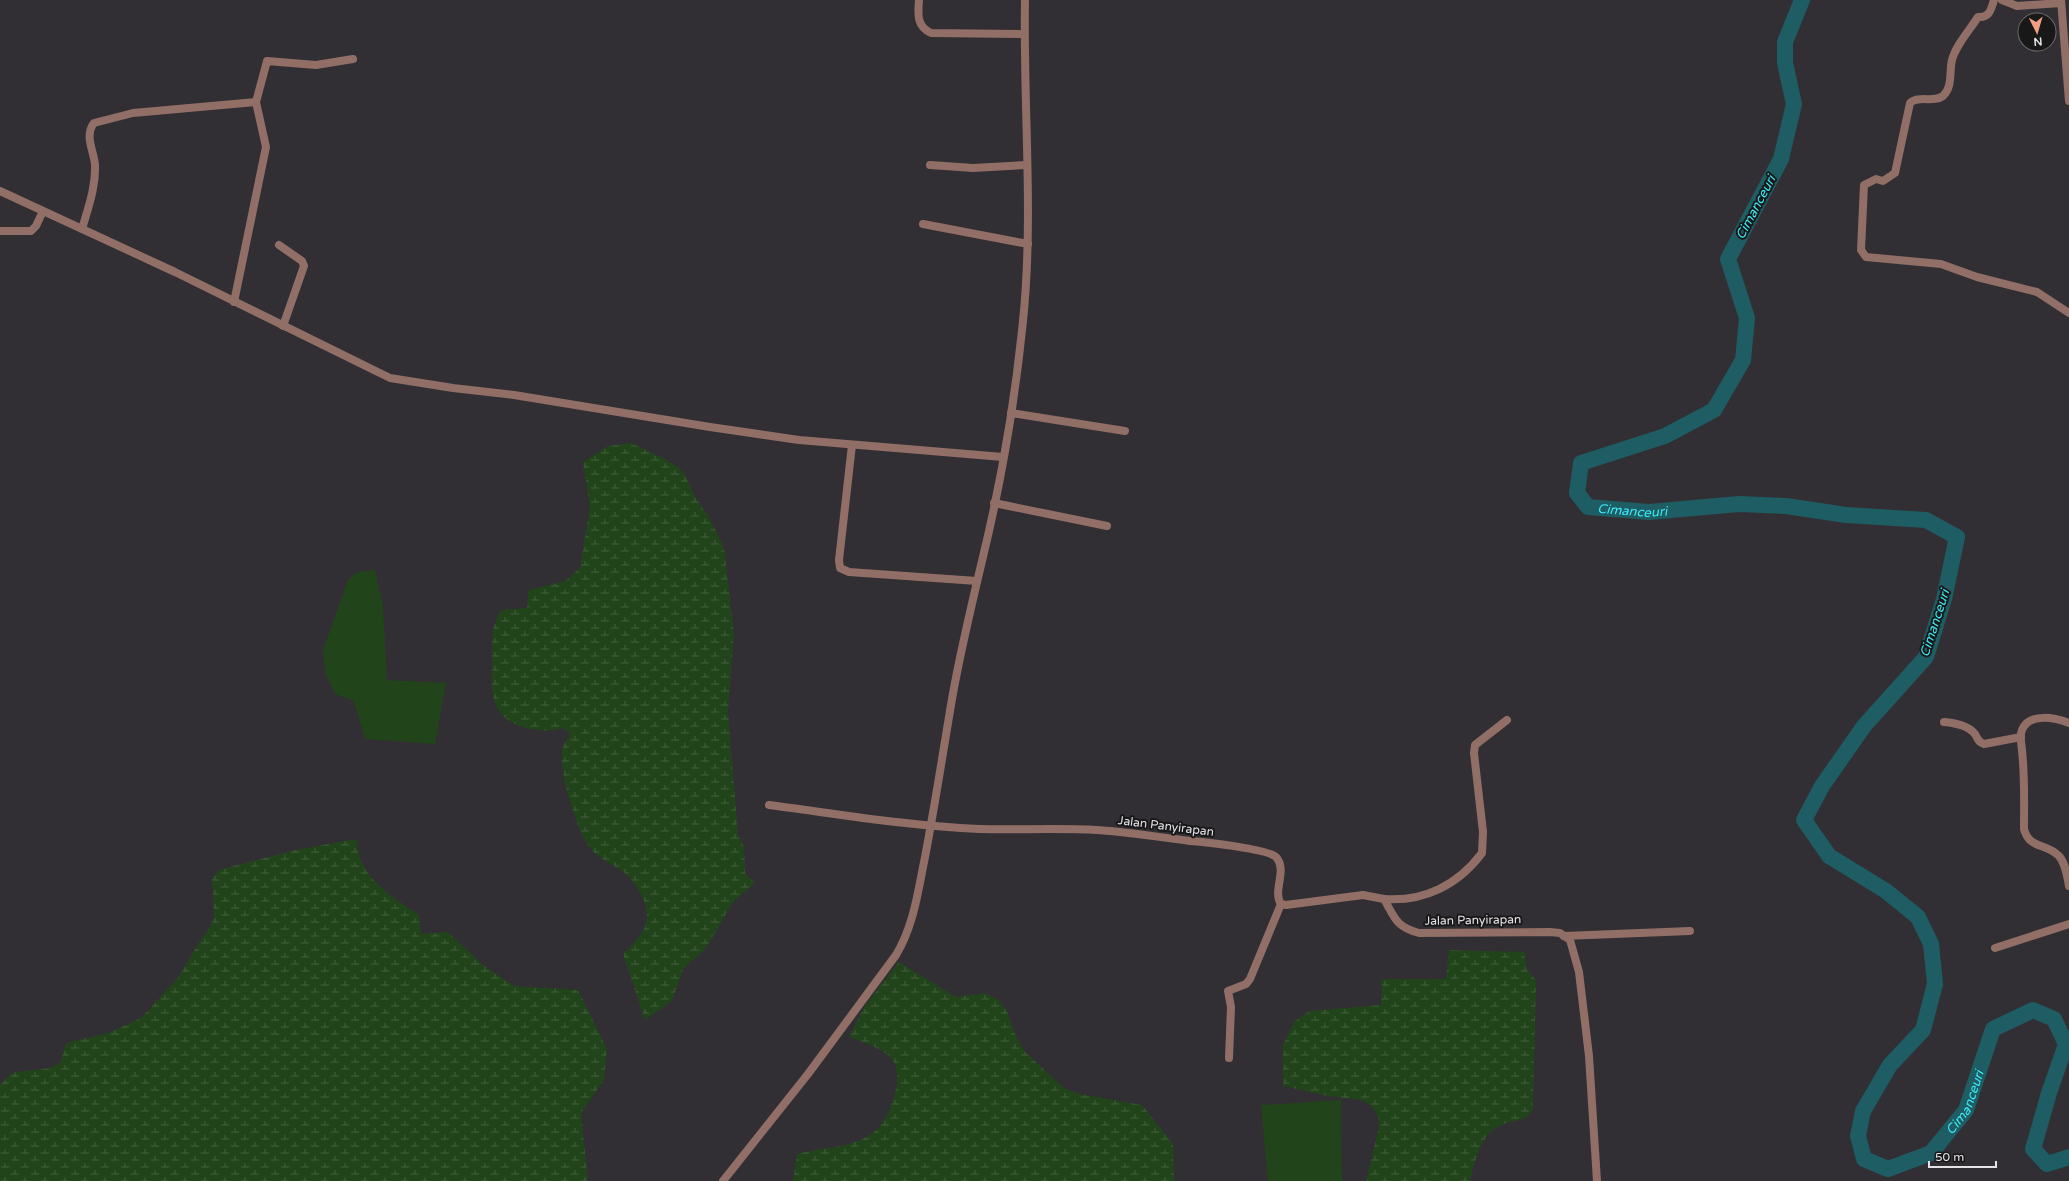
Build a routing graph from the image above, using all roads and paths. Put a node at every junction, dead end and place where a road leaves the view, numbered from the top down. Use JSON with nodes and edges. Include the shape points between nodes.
{"nodes":[{"id":1,"x":919,"y":0,"type":"edge"},
{"id":2,"x":1025,"y":0,"type":"edge"},
{"id":3,"x":1994,"y":0,"type":"edge"},
{"id":4,"x":2002,"y":0,"type":"edge"},
{"id":5,"x":2061,"y":2,"type":"edge"},
{"id":6,"x":1024,"y":34,"type":"junction"},
{"id":7,"x":353,"y":59,"type":"dead end"},
{"id":8,"x":2069,"y":101,"type":"edge"},
{"id":9,"x":256,"y":102,"type":"junction"},
{"id":10,"x":930,"y":165,"type":"dead end"},
{"id":11,"x":1027,"y":165,"type":"junction"},
{"id":12,"x":0,"y":191,"type":"edge"},
{"id":13,"x":43,"y":211,"type":"junction"},
{"id":14,"x":923,"y":224,"type":"dead end"},
{"id":15,"x":82,"y":229,"type":"junction"},
{"id":16,"x":0,"y":231,"type":"edge"},
{"id":17,"x":1028,"y":244,"type":"junction"},
{"id":18,"x":279,"y":245,"type":"dead end"},
{"id":19,"x":234,"y":302,"type":"junction"},
{"id":20,"x":2069,"y":313,"type":"edge"},
{"id":21,"x":283,"y":326,"type":"junction"},
{"id":22,"x":1011,"y":413,"type":"junction"},
{"id":23,"x":1125,"y":431,"type":"dead end"},
{"id":24,"x":852,"y":445,"type":"junction"},
{"id":25,"x":1003,"y":457,"type":"junction"},
{"id":26,"x":994,"y":503,"type":"junction"},
{"id":27,"x":1107,"y":526,"type":"dead end"},
{"id":28,"x":977,"y":581,"type":"junction"},
{"id":29,"x":1507,"y":720,"type":"dead end"},
{"id":30,"x":1944,"y":722,"type":"dead end"},
{"id":31,"x":2069,"y":723,"type":"edge"},
{"id":32,"x":2021,"y":737,"type":"junction"},
{"id":33,"x":768,"y":805,"type":"dead end"},
{"id":34,"x":931,"y":826,"type":"junction"},
{"id":35,"x":2069,"y":886,"type":"edge"},
{"id":36,"x":1384,"y":899,"type":"junction"},
{"id":37,"x":1281,"y":904,"type":"junction"},
{"id":38,"x":2069,"y":924,"type":"edge"},
{"id":39,"x":1690,"y":931,"type":"dead end"},
{"id":40,"x":1564,"y":936,"type":"junction"},
{"id":41,"x":1995,"y":948,"type":"dead end"},
{"id":42,"x":1229,"y":1058,"type":"dead end"},
{"id":43,"x":723,"y":1181,"type":"edge"},
{"id":44,"x":1597,"y":1181,"type":"edge"}],
"edges":[{"from":1,"to":6,"type":"street","via":[[918,18],[926,31],[931,33]]},
{"from":2,"to":6,"type":"street"},
{"from":3,"to":20,"type":"street","via":[[1990,13],[1986,17],[1978,18],[1956,51],[1950,84],[1944,94],[1939,98],[1914,100],[1910,103],[1895,173],[1883,181],[1876,179],[1864,185],[1861,250],[1866,257],[1941,264],[1976,277],[2037,292]]},
{"from":4,"to":5,"type":"street","via":[[2017,6]]},
{"from":5,"to":8,"type":"street"},
{"from":6,"to":11,"type":"street"},
{"from":7,"to":9,"type":"street","via":[[316,65],[267,61]]},
{"from":9,"to":15,"type":"street","via":[[133,113],[94,123],[89,131],[95,163],[94,180]]},
{"from":9,"to":19,"type":"street","via":[[266,147]]},
{"from":10,"to":11,"type":"street","via":[[973,168]]},
{"from":11,"to":17,"type":"street"},
{"from":12,"to":13,"type":"street"},
{"from":13,"to":15,"type":"street"},
{"from":13,"to":16,"type":"street","via":[[35,228],[30,232]]},
{"from":14,"to":17,"type":"street"},
{"from":15,"to":19,"type":"street"},
{"from":17,"to":22,"type":"street","via":[[1023,322]]},
{"from":18,"to":21,"type":"street","via":[[302,261],[304,266]]},
{"from":19,"to":21,"type":"street"},
{"from":21,"to":24,"type":"street","via":[[390,378],[514,395],[725,430]]},
{"from":22,"to":23,"type":"street"},
{"from":22,"to":25,"type":"street"},
{"from":24,"to":25,"type":"street"},
{"from":24,"to":28,"type":"street","via":[[840,568],[849,572]]},
{"from":25,"to":26,"type":"street"},
{"from":26,"to":27,"type":"street"},
{"from":26,"to":28,"type":"street"},
{"from":28,"to":34,"type":"street","via":[[954,684]]},
{"from":29,"to":36,"type":"street","via":[[1475,745],[1483,832],[1482,853],[1455,880],[1439,889],[1414,899]]},
{"from":30,"to":32,"type":"street","via":[[1967,728],[1984,744]]},
{"from":31,"to":32,"type":"street","via":[[2053,718],[2036,719],[2026,724],[2021,730]]},
{"from":32,"to":35,"type":"street","via":[[2026,835],[2032,842],[2060,857]]},
{"from":33,"to":34,"type":"street","name":"Jalan Panyirapan"},
{"from":34,"to":37,"type":"street","name":"Jalan Panyirapan","via":[[1104,831],[1203,842],[1263,852],[1276,857],[1279,863],[1281,872],[1278,897]]},
{"from":34,"to":43,"type":"street","via":[[915,907],[904,941],[808,1074]]},
{"from":36,"to":37,"type":"street","via":[[1364,895]]},
{"from":36,"to":40,"type":"street","name":"Jalan Panyirapan","via":[[1405,930],[1419,933],[1550,932]]},
{"from":37,"to":42,"type":"street","via":[[1250,979],[1246,984],[1228,991],[1231,1007]]},
{"from":38,"to":41,"type":"street"},
{"from":39,"to":40,"type":"street","name":"Jalan Panyirapan"},
{"from":40,"to":44,"type":"street","via":[[1570,940],[1579,972],[1589,1056]]}]}
